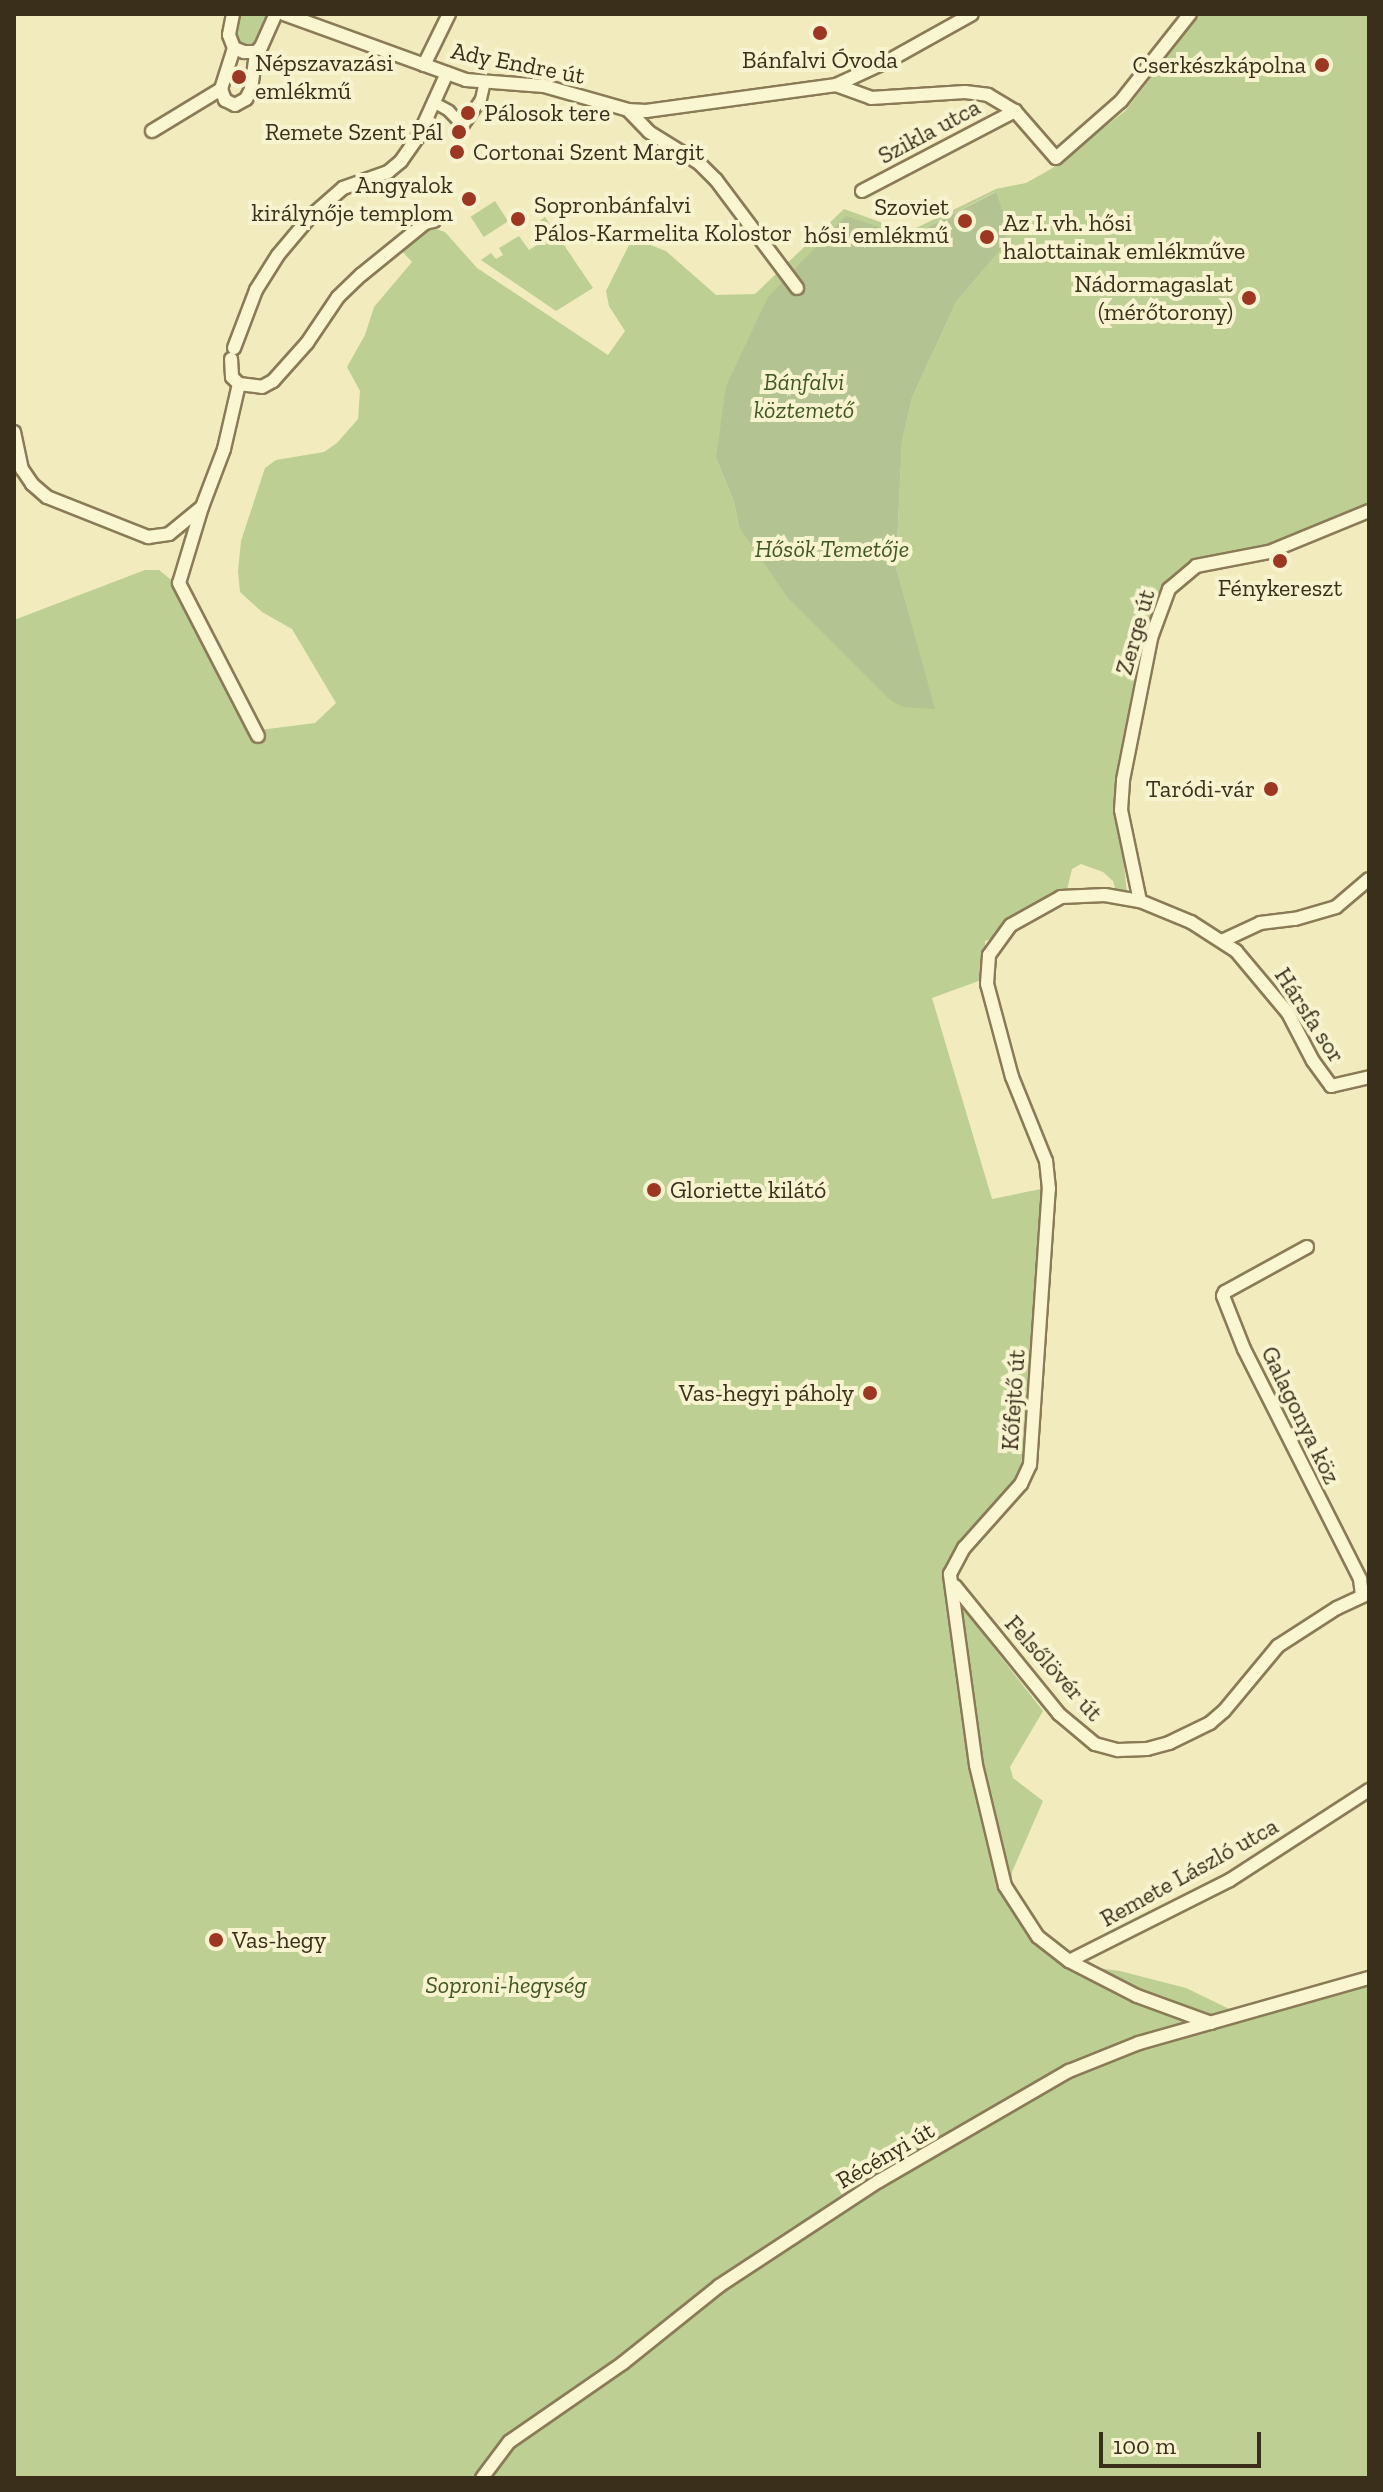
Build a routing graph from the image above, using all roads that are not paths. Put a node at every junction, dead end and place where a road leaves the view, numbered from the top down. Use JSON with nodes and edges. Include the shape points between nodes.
{"nodes":[{"id":1,"x":276,"y":14,"type":"edge"},
{"id":2,"x":284,"y":14,"type":"edge"},
{"id":3,"x":449,"y":14,"type":"edge"},
{"id":4,"x":972,"y":14,"type":"edge"},
{"id":5,"x":1190,"y":14,"type":"edge"},
{"id":6,"x":228,"y":18,"type":"edge"},
{"id":7,"x":234,"y":48,"type":"junction"},
{"id":8,"x":256,"y":52,"type":"junction"},
{"id":9,"x":424,"y":65,"type":"junction"},
{"id":10,"x":447,"y":73,"type":"junction"},
{"id":11,"x":485,"y":82,"type":"junction"},
{"id":12,"x":836,"y":85,"type":"junction"},
{"id":13,"x":221,"y":89,"type":"junction"},
{"id":14,"x":433,"y":102,"type":"junction"},
{"id":15,"x":628,"y":110,"type":"junction"},
{"id":16,"x":1015,"y":111,"type":"junction"},
{"id":17,"x":152,"y":131,"type":"dead end"},
{"id":18,"x":862,"y":191,"type":"dead end"},
{"id":19,"x":434,"y":221,"type":"dead end"},
{"id":20,"x":797,"y":288,"type":"dead end"},
{"id":21,"x":239,"y":384,"type":"junction"},
{"id":22,"x":14,"y":432,"type":"edge"},
{"id":23,"x":202,"y":507,"type":"junction"},
{"id":24,"x":1369,"y":511,"type":"edge"},
{"id":25,"x":258,"y":736,"type":"dead end"},
{"id":26,"x":1369,"y":879,"type":"edge"},
{"id":27,"x":1091,"y":894,"type":"joint"},
{"id":28,"x":1140,"y":901,"type":"junction"},
{"id":29,"x":1224,"y":940,"type":"junction"},
{"id":30,"x":1369,"y":1077,"type":"edge"},
{"id":31,"x":1307,"y":1247,"type":"dead end"},
{"id":32,"x":955,"y":1586,"type":"junction"},
{"id":33,"x":1366,"y":1594,"type":"edge"},
{"id":34,"x":1369,"y":1790,"type":"edge"},
{"id":35,"x":1069,"y":1961,"type":"junction"},
{"id":36,"x":1369,"y":1978,"type":"edge"},
{"id":37,"x":1211,"y":2023,"type":"junction"},
{"id":38,"x":482,"y":2478,"type":"edge"}],
"edges":[{"from":1,"to":8,"type":"street"},
{"from":2,"to":9,"type":"street","name":"Ady Endre út"},
{"from":3,"to":9,"type":"street"},
{"from":4,"to":12,"type":"street","name":"Ady Endre út"},
{"from":5,"to":16,"type":"street","name":"Szikla utca","via":[[1121,101],[1056,158]]},
{"from":6,"to":7,"type":"street"},
{"from":7,"to":8,"type":"street"},
{"from":7,"to":13,"type":"street"},
{"from":8,"to":13,"type":"street","via":[[246,99],[229,103]]},
{"from":9,"to":10,"type":"street","name":"Ady Endre út"},
{"from":10,"to":11,"type":"street","name":"Ady Endre út"},
{"from":10,"to":14,"type":"street"},
{"from":11,"to":14,"type":"street","via":[[481,99],[463,126]]},
{"from":11,"to":15,"type":"street","name":"Ady Endre út","via":[[544,86]]},
{"from":12,"to":15,"type":"street","name":"Ady Endre út","via":[[675,109]]},
{"from":12,"to":16,"type":"street","name":"Szikla utca","via":[[871,98],[981,93]]},
{"from":13,"to":17,"type":"street"},
{"from":14,"to":21,"type":"street","via":[[401,161],[388,172],[343,188],[278,255],[256,290],[232,353],[232,377]]},
{"from":15,"to":20,"type":"street","via":[[649,132],[716,180]]},
{"from":16,"to":18,"type":"street","name":"Szikla utca"},
{"from":19,"to":21,"type":"street","via":[[425,223],[338,297],[273,381],[262,387]]},
{"from":21,"to":23,"type":"street","via":[[230,429]]},
{"from":22,"to":23,"type":"street","via":[[16,454],[32,484],[66,505],[148,537],[169,534]]},
{"from":23,"to":25,"type":"street","via":[[179,583]]},
{"from":24,"to":28,"type":"street","name":"Zerge út","via":[[1269,552],[1196,566],[1169,589],[1151,638],[1123,780],[1121,810]]},
{"from":26,"to":29,"type":"street","via":[[1336,907],[1260,923]]},
{"from":27,"to":28,"type":"street","name":"Hársfa sor"},
{"from":27,"to":32,"type":"street","name":"Kőfejtő út","via":[[1061,897],[1011,925],[985,970],[1012,1077],[1046,1161],[1049,1189],[1030,1465],[1021,1484],[952,1567]]},
{"from":28,"to":29,"type":"street","name":"Hársfa sor"},
{"from":29,"to":30,"type":"street","name":"Hársfa sor","via":[[1288,1013],[1331,1086]]},
{"from":31,"to":33,"type":"street","name":"Galagonya köz","via":[[1223,1296]]},
{"from":32,"to":33,"type":"street","name":"Felsőlövér út","via":[[1059,1714],[1095,1744],[1118,1750],[1169,1743],[1210,1723],[1278,1646]]},
{"from":32,"to":35,"type":"street","name":"Kőfejtő út","via":[[952,1604],[976,1765],[1005,1886],[1038,1937]]},
{"from":34,"to":35,"type":"street","name":"Remete László utca","via":[[1230,1880]]},
{"from":35,"to":37,"type":"street","name":"Kőfejtő út","via":[[1137,1996]]},
{"from":36,"to":37,"type":"street","name":"Récényi út"},
{"from":37,"to":38,"type":"street","name":"Récényi út","via":[[1139,2043],[1069,2071],[879,2181],[719,2286],[623,2363],[523,2431]]}]}
